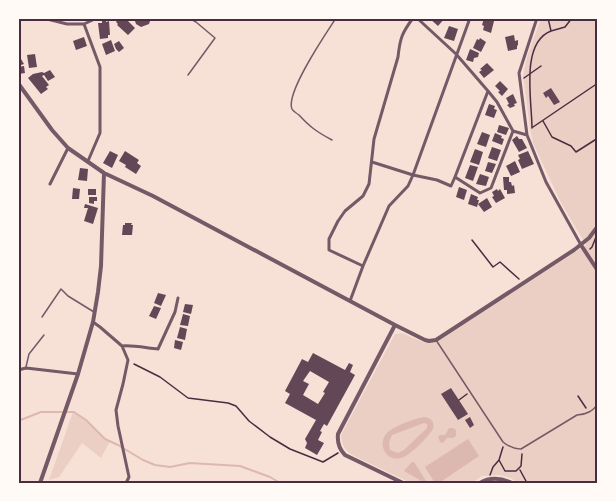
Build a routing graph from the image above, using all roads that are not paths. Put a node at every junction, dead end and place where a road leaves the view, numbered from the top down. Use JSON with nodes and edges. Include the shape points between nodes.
{"nodes":[{"id":1,"x":43,"y":18,"type":"edge"},
{"id":2,"x":97,"y":18,"type":"edge"},
{"id":3,"x":189,"y":18,"type":"edge"},
{"id":4,"x":336,"y":18,"type":"edge"},
{"id":5,"x":415,"y":18,"type":"edge"},
{"id":6,"x":470,"y":18,"type":"edge"},
{"id":7,"x":537,"y":18,"type":"edge"},
{"id":8,"x":84,"y":24,"type":"junction"},
{"id":9,"x":456,"y":54,"type":"junction"},
{"id":10,"x":188,"y":75,"type":"dead end"},
{"id":11,"x":18,"y":83,"type":"edge"},
{"id":12,"x":488,"y":91,"type":"junction"},
{"id":13,"x":513,"y":131,"type":"junction"},
{"id":14,"x":526,"y":135,"type":"junction"},
{"id":15,"x":332,"y":140,"type":"dead end"},
{"id":16,"x":68,"y":148,"type":"junction"},
{"id":17,"x":87,"y":162,"type":"junction"},
{"id":18,"x":372,"y":162,"type":"junction"},
{"id":19,"x":104,"y":173,"type":"junction"},
{"id":20,"x":413,"y":174,"type":"junction"},
{"id":21,"x":454,"y":177,"type":"junction"},
{"id":22,"x":50,"y":184,"type":"dead end"},
{"id":23,"x":598,"y":226,"type":"edge"},
{"id":24,"x":581,"y":245,"type":"junction"},
{"id":25,"x":363,"y":266,"type":"junction"},
{"id":26,"x":598,"y":272,"type":"edge"},
{"id":27,"x":178,"y":298,"type":"dead end"},
{"id":28,"x":350,"y":301,"type":"junction"},
{"id":29,"x":95,"y":313,"type":"junction"},
{"id":30,"x":42,"y":317,"type":"dead end"},
{"id":31,"x":93,"y":322,"type":"junction"},
{"id":32,"x":395,"y":325,"type":"junction"},
{"id":33,"x":44,"y":335,"type":"dead end"},
{"id":34,"x":436,"y":340,"type":"junction"},
{"id":35,"x":122,"y":346,"type":"junction"},
{"id":36,"x":26,"y":368,"type":"junction"},
{"id":37,"x":18,"y":370,"type":"edge"},
{"id":38,"x":78,"y":374,"type":"junction"},
{"id":39,"x":598,"y":403,"type":"edge"},
{"id":40,"x":40,"y":483,"type":"edge"},
{"id":41,"x":126,"y":483,"type":"edge"},
{"id":42,"x":403,"y":483,"type":"edge"},
{"id":43,"x":480,"y":483,"type":"edge"},
{"id":44,"x":512,"y":483,"type":"edge"}],
"edges":[{"from":1,"to":8,"type":"street"},
{"from":2,"to":8,"type":"street"},
{"from":3,"to":10,"type":"lane","via":[[215,38]]},
{"from":4,"to":15,"type":"lane","via":[[303,71],[291,101],[292,109],[311,128]]},
{"from":5,"to":9,"type":"street"},
{"from":5,"to":18,"type":"street","via":[[403,32],[374,138]]},
{"from":6,"to":9,"type":"street"},
{"from":7,"to":14,"type":"street","via":[[519,74]]},
{"from":8,"to":17,"type":"street","via":[[100,67],[100,133]]},
{"from":9,"to":12,"type":"street"},
{"from":9,"to":20,"type":"street"},
{"from":11,"to":16,"type":"street"},
{"from":12,"to":13,"type":"street"},
{"from":12,"to":21,"type":"street"},
{"from":13,"to":14,"type":"street"},
{"from":13,"to":21,"type":"street","via":[[491,188],[480,193]]},
{"from":14,"to":24,"type":"street","via":[[546,182]]},
{"from":16,"to":17,"type":"street"},
{"from":16,"to":22,"type":"street"},
{"from":17,"to":19,"type":"street"},
{"from":18,"to":20,"type":"street"},
{"from":18,"to":25,"type":"street","via":[[363,196],[345,211],[329,239],[329,250]]},
{"from":19,"to":28,"type":"street"},
{"from":19,"to":29,"type":"street"},
{"from":20,"to":21,"type":"street","via":[[451,186]]},
{"from":20,"to":25,"type":"street","via":[[408,186],[389,206]]},
{"from":23,"to":24,"type":"street"},
{"from":24,"to":26,"type":"street"},
{"from":24,"to":34,"type":"street"},
{"from":25,"to":28,"type":"street"},
{"from":27,"to":35,"type":"street","via":[[158,349]]},
{"from":28,"to":32,"type":"street"},
{"from":29,"to":30,"type":"lane","via":[[61,289]]},
{"from":29,"to":31,"type":"street"},
{"from":31,"to":35,"type":"street"},
{"from":31,"to":38,"type":"street"},
{"from":32,"to":34,"type":"street","via":[[423,341]]},
{"from":32,"to":42,"type":"street","via":[[338,440],[345,455]]},
{"from":33,"to":36,"type":"lane","via":[[28,354]]},
{"from":34,"to":39,"type":"lane","via":[[506,444],[515,449],[583,415]]},
{"from":35,"to":41,"type":"street","via":[[128,360],[116,410],[129,477]]},
{"from":36,"to":37,"type":"street"},
{"from":36,"to":38,"type":"street"},
{"from":38,"to":40,"type":"street"},
{"from":43,"to":44,"type":"street","via":[[492,478]]}]}
